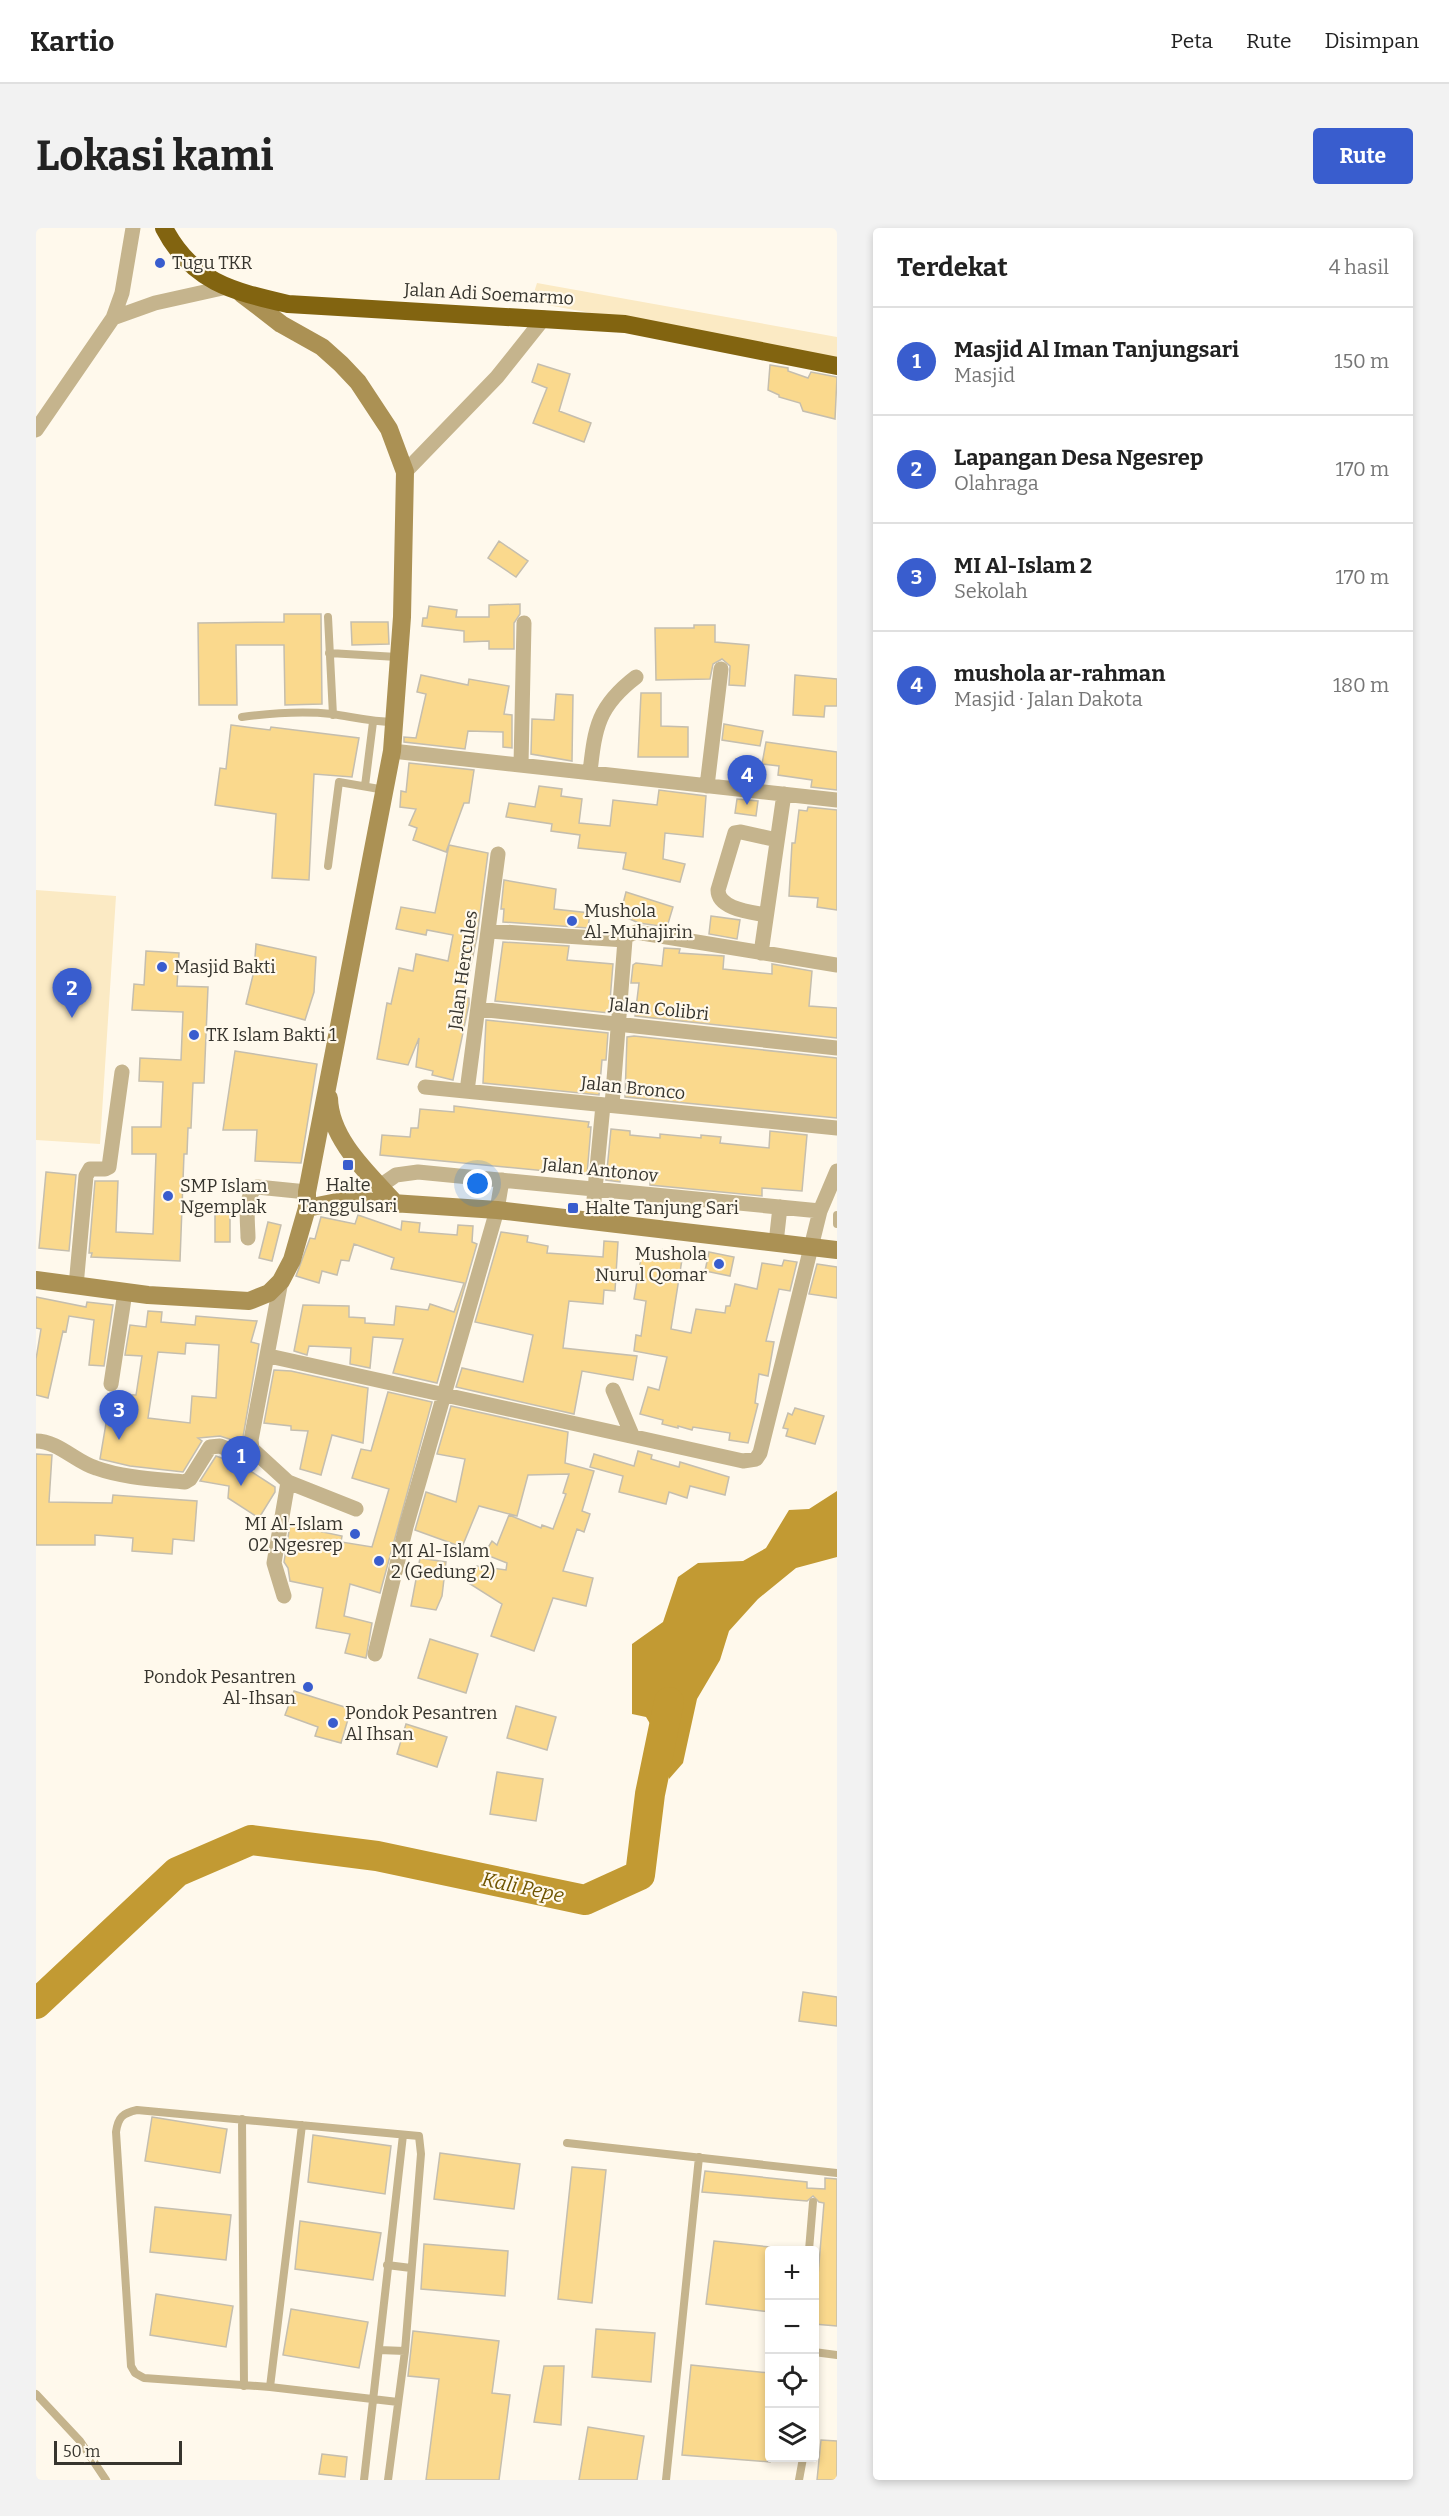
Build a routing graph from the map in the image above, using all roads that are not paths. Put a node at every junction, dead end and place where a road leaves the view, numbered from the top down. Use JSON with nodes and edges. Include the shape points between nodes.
{"nodes":[{"id":1,"x":133,"y":228,"type":"edge"},
{"id":2,"x":164,"y":228,"type":"edge"},
{"id":3,"x":235,"y":290,"type":"junction"},
{"id":4,"x":113,"y":318,"type":"junction"},
{"id":5,"x":544,"y":318,"type":"junction"},
{"id":6,"x":837,"y":366,"type":"edge"},
{"id":7,"x":36,"y":430,"type":"edge"},
{"id":8,"x":405,"y":472,"type":"junction"},
{"id":9,"x":328,"y":617,"type":"dead end"},
{"id":10,"x":524,"y":623,"type":"dead end"},
{"id":11,"x":329,"y":653,"type":"junction"},
{"id":12,"x":397,"y":657,"type":"junction"},
{"id":13,"x":721,"y":669,"type":"dead end"},
{"id":14,"x":636,"y":677,"type":"dead end"},
{"id":15,"x":333,"y":715,"type":"junction"},
{"id":16,"x":242,"y":717,"type":"dead end"},
{"id":17,"x":373,"y":722,"type":"junction"},
{"id":18,"x":394,"y":722,"type":"junction"},
{"id":19,"x":392,"y":751,"type":"junction"},
{"id":20,"x":521,"y":765,"type":"junction"},
{"id":21,"x":590,"y":772,"type":"junction"},
{"id":22,"x":365,"y":786,"type":"junction"},
{"id":23,"x":707,"y":786,"type":"junction"},
{"id":24,"x":387,"y":790,"type":"junction"},
{"id":25,"x":784,"y":794,"type":"junction"},
{"id":26,"x":837,"y":800,"type":"edge"},
{"id":27,"x":777,"y":840,"type":"junction"},
{"id":28,"x":498,"y":854,"type":"dead end"},
{"id":29,"x":328,"y":866,"type":"dead end"},
{"id":30,"x":766,"y":915,"type":"junction"},
{"id":31,"x":488,"y":930,"type":"junction"},
{"id":32,"x":625,"y":940,"type":"junction"},
{"id":33,"x":761,"y":953,"type":"junction"},
{"id":34,"x":837,"y":965,"type":"edge"},
{"id":35,"x":477,"y":1009,"type":"junction"},
{"id":36,"x":618,"y":1024,"type":"junction"},
{"id":37,"x":837,"y":1048,"type":"edge"},
{"id":38,"x":122,"y":1072,"type":"dead end"},
{"id":39,"x":328,"y":1078,"type":"junction"},
{"id":40,"x":425,"y":1087,"type":"dead end"},
{"id":41,"x":467,"y":1091,"type":"junction"},
{"id":42,"x":607,"y":1105,"type":"junction"},
{"id":43,"x":837,"y":1128,"type":"edge"},
{"id":44,"x":837,"y":1171,"type":"edge"},
{"id":45,"x":502,"y":1180,"type":"junction"},
{"id":46,"x":380,"y":1186,"type":"junction"},
{"id":47,"x":595,"y":1189,"type":"junction"},
{"id":48,"x":307,"y":1200,"type":"junction"},
{"id":49,"x":396,"y":1203,"type":"junction"},
{"id":50,"x":780,"y":1208,"type":"junction"},
{"id":51,"x":497,"y":1210,"type":"junction"},
{"id":52,"x":820,"y":1211,"type":"junction"},
{"id":53,"x":837,"y":1215,"type":"edge"},
{"id":54,"x":592,"y":1221,"type":"junction"},
{"id":55,"x":837,"y":1224,"type":"edge"},
{"id":56,"x":248,"y":1238,"type":"dead end"},
{"id":57,"x":776,"y":1243,"type":"junction"},
{"id":58,"x":811,"y":1248,"type":"junction"},
{"id":59,"x":837,"y":1250,"type":"edge"},
{"id":60,"x":36,"y":1280,"type":"edge"},
{"id":61,"x":281,"y":1281,"type":"junction"},
{"id":62,"x":76,"y":1286,"type":"junction"},
{"id":63,"x":125,"y":1292,"type":"junction"},
{"id":64,"x":269,"y":1356,"type":"junction"},
{"id":65,"x":111,"y":1384,"type":"dead end"},
{"id":66,"x":613,"y":1390,"type":"dead end"},
{"id":67,"x":444,"y":1393,"type":"junction"},
{"id":68,"x":632,"y":1435,"type":"junction"},
{"id":69,"x":36,"y":1441,"type":"edge"},
{"id":70,"x":254,"y":1453,"type":"junction"},
{"id":71,"x":288,"y":1482,"type":"junction"},
{"id":72,"x":356,"y":1509,"type":"dead end"},
{"id":73,"x":285,"y":1596,"type":"dead end"},
{"id":74,"x":375,"y":1654,"type":"dead end"},
{"id":75,"x":242,"y":2119,"type":"junction"},
{"id":76,"x":302,"y":2125,"type":"junction"},
{"id":77,"x":404,"y":2135,"type":"junction"},
{"id":78,"x":567,"y":2143,"type":"dead end"},
{"id":79,"x":699,"y":2157,"type":"junction"},
{"id":80,"x":837,"y":2173,"type":"edge"},
{"id":81,"x":813,"y":2202,"type":"dead end"},
{"id":82,"x":809,"y":2246,"type":"edge"},
{"id":83,"x":387,"y":2265,"type":"junction"},
{"id":84,"x":411,"y":2268,"type":"junction"},
{"id":85,"x":379,"y":2350,"type":"junction"},
{"id":86,"x":405,"y":2352,"type":"junction"},
{"id":87,"x":819,"y":2353,"type":"edge"},
{"id":88,"x":837,"y":2355,"type":"edge"},
{"id":89,"x":243,"y":2386,"type":"junction"},
{"id":90,"x":270,"y":2387,"type":"junction"},
{"id":91,"x":36,"y":2394,"type":"edge"},
{"id":92,"x":374,"y":2399,"type":"junction"},
{"id":93,"x":398,"y":2402,"type":"junction"},
{"id":94,"x":802,"y":2462,"type":"edge"},
{"id":95,"x":106,"y":2480,"type":"edge"},
{"id":96,"x":364,"y":2480,"type":"edge"},
{"id":97,"x":388,"y":2480,"type":"edge"},
{"id":98,"x":666,"y":2480,"type":"edge"},
{"id":99,"x":799,"y":2480,"type":"edge"}],
"edges":[{"from":1,"to":4,"type":"street","via":[[122,293]]},
{"from":2,"to":3,"type":"highway","name":"Jalan Adi Soemarmo","via":[[196,271]]},
{"from":3,"to":4,"type":"street","via":[[155,303]]},
{"from":3,"to":5,"type":"highway","name":"Jalan Adi Soemarmo","via":[[288,304]]},
{"from":3,"to":8,"type":"main road","via":[[281,324],[322,346],[358,382],[389,429]]},
{"from":4,"to":7,"type":"street"},
{"from":5,"to":6,"type":"highway","name":"Jalan Adi Soemarmo","via":[[625,324]]},
{"from":5,"to":8,"type":"street","via":[[497,377]]},
{"from":8,"to":12,"type":"main road","via":[[402,617]]},
{"from":9,"to":11,"type":"lane"},
{"from":10,"to":20,"type":"street"},
{"from":11,"to":12,"type":"lane"},
{"from":11,"to":15,"type":"lane"},
{"from":12,"to":18,"type":"main road"},
{"from":13,"to":23,"type":"street"},
{"from":14,"to":21,"type":"street","via":[[615,693],[605,707],[594,735]]},
{"from":15,"to":16,"type":"lane","via":[[279,712]]},
{"from":15,"to":17,"type":"lane"},
{"from":17,"to":18,"type":"lane"},
{"from":17,"to":22,"type":"lane"},
{"from":18,"to":19,"type":"main road"},
{"from":19,"to":20,"type":"street"},
{"from":19,"to":24,"type":"main road"},
{"from":20,"to":21,"type":"street"},
{"from":21,"to":23,"type":"street"},
{"from":22,"to":24,"type":"lane"},
{"from":22,"to":29,"type":"lane","via":[[339,782]]},
{"from":23,"to":25,"type":"street"},
{"from":24,"to":39,"type":"main road"},
{"from":25,"to":26,"type":"street"},
{"from":25,"to":27,"type":"street"},
{"from":27,"to":30,"type":"street"},
{"from":27,"to":30,"type":"street","via":[[735,833],[718,890],[726,903]]},
{"from":28,"to":31,"type":"street","name":"Jalan Hercules"},
{"from":30,"to":33,"type":"street"},
{"from":31,"to":32,"type":"street"},
{"from":31,"to":35,"type":"street","name":"Jalan Hercules"},
{"from":32,"to":33,"type":"street","via":[[636,932]]},
{"from":32,"to":36,"type":"street"},
{"from":33,"to":34,"type":"street"},
{"from":35,"to":36,"type":"street","name":"Jalan Colibri"},
{"from":35,"to":41,"type":"street","name":"Jalan Hercules"},
{"from":36,"to":37,"type":"street","name":"Jalan Colibri"},
{"from":36,"to":42,"type":"street"},
{"from":38,"to":62,"type":"street","via":[[109,1167],[90,1169],[86,1176]]},
{"from":39,"to":46,"type":"main road","via":[[329,1107],[336,1130]]},
{"from":39,"to":48,"type":"main road"},
{"from":40,"to":41,"type":"street","name":"Jalan Bronco"},
{"from":41,"to":42,"type":"street","name":"Jalan Bronco"},
{"from":42,"to":43,"type":"street","name":"Jalan Bronco"},
{"from":42,"to":47,"type":"street"},
{"from":44,"to":52,"type":"street"},
{"from":45,"to":46,"type":"street","name":"Jalan Antonov","via":[[406,1172]]},
{"from":45,"to":47,"type":"street","name":"Jalan Antonov"},
{"from":45,"to":51,"type":"street"},
{"from":46,"to":49,"type":"main road"},
{"from":47,"to":50,"type":"street","name":"Jalan Antonov"},
{"from":47,"to":54,"type":"street"},
{"from":48,"to":49,"type":"main road"},
{"from":48,"to":56,"type":"street","via":[[257,1187],[251,1190]]},
{"from":48,"to":61,"type":"main road","via":[[292,1260]]},
{"from":49,"to":51,"type":"main road"},
{"from":50,"to":52,"type":"street","name":"Jalan Antonov"},
{"from":50,"to":57,"type":"street"},
{"from":51,"to":54,"type":"main road"},
{"from":51,"to":67,"type":"street"},
{"from":52,"to":58,"type":"street"},
{"from":53,"to":55,"type":"lane"},
{"from":54,"to":57,"type":"main road"},
{"from":57,"to":58,"type":"main road"},
{"from":58,"to":59,"type":"main road"},
{"from":58,"to":68,"type":"street","via":[[758,1456],[743,1461]]},
{"from":60,"to":62,"type":"main road"},
{"from":61,"to":63,"type":"main road","via":[[269,1293],[249,1301]]},
{"from":61,"to":64,"type":"street"},
{"from":62,"to":63,"type":"main road"},
{"from":63,"to":65,"type":"street"},
{"from":64,"to":67,"type":"street"},
{"from":64,"to":70,"type":"street","via":[[251,1440]]},
{"from":66,"to":68,"type":"street"},
{"from":67,"to":68,"type":"street"},
{"from":67,"to":74,"type":"street"},
{"from":69,"to":70,"type":"street","via":[[118,1475],[185,1482],[210,1447],[220,1446],[247,1456]]},
{"from":70,"to":71,"type":"street"},
{"from":71,"to":72,"type":"street"},
{"from":71,"to":73,"type":"street","via":[[274,1563]]},
{"from":75,"to":76,"type":"lane"},
{"from":75,"to":89,"type":"lane"},
{"from":75,"to":89,"type":"lane","via":[[137,2110],[126,2112],[118,2120],[116,2132],[131,2366],[144,2378]]},
{"from":76,"to":77,"type":"lane"},
{"from":76,"to":90,"type":"lane"},
{"from":77,"to":83,"type":"lane"},
{"from":77,"to":84,"type":"lane","via":[[419,2136],[421,2144]]},
{"from":78,"to":79,"type":"lane"},
{"from":79,"to":80,"type":"lane"},
{"from":79,"to":98,"type":"lane"},
{"from":81,"to":82,"type":"lane"},
{"from":83,"to":84,"type":"lane"},
{"from":83,"to":85,"type":"lane"},
{"from":84,"to":86,"type":"lane"},
{"from":85,"to":86,"type":"lane"},
{"from":85,"to":92,"type":"lane"},
{"from":86,"to":93,"type":"lane"},
{"from":87,"to":88,"type":"lane"},
{"from":89,"to":90,"type":"lane"},
{"from":90,"to":92,"type":"lane"},
{"from":91,"to":95,"type":"lane","via":[[80,2441]]},
{"from":92,"to":93,"type":"lane"},
{"from":92,"to":96,"type":"lane"},
{"from":93,"to":97,"type":"lane"},
{"from":94,"to":99,"type":"lane"}]}
